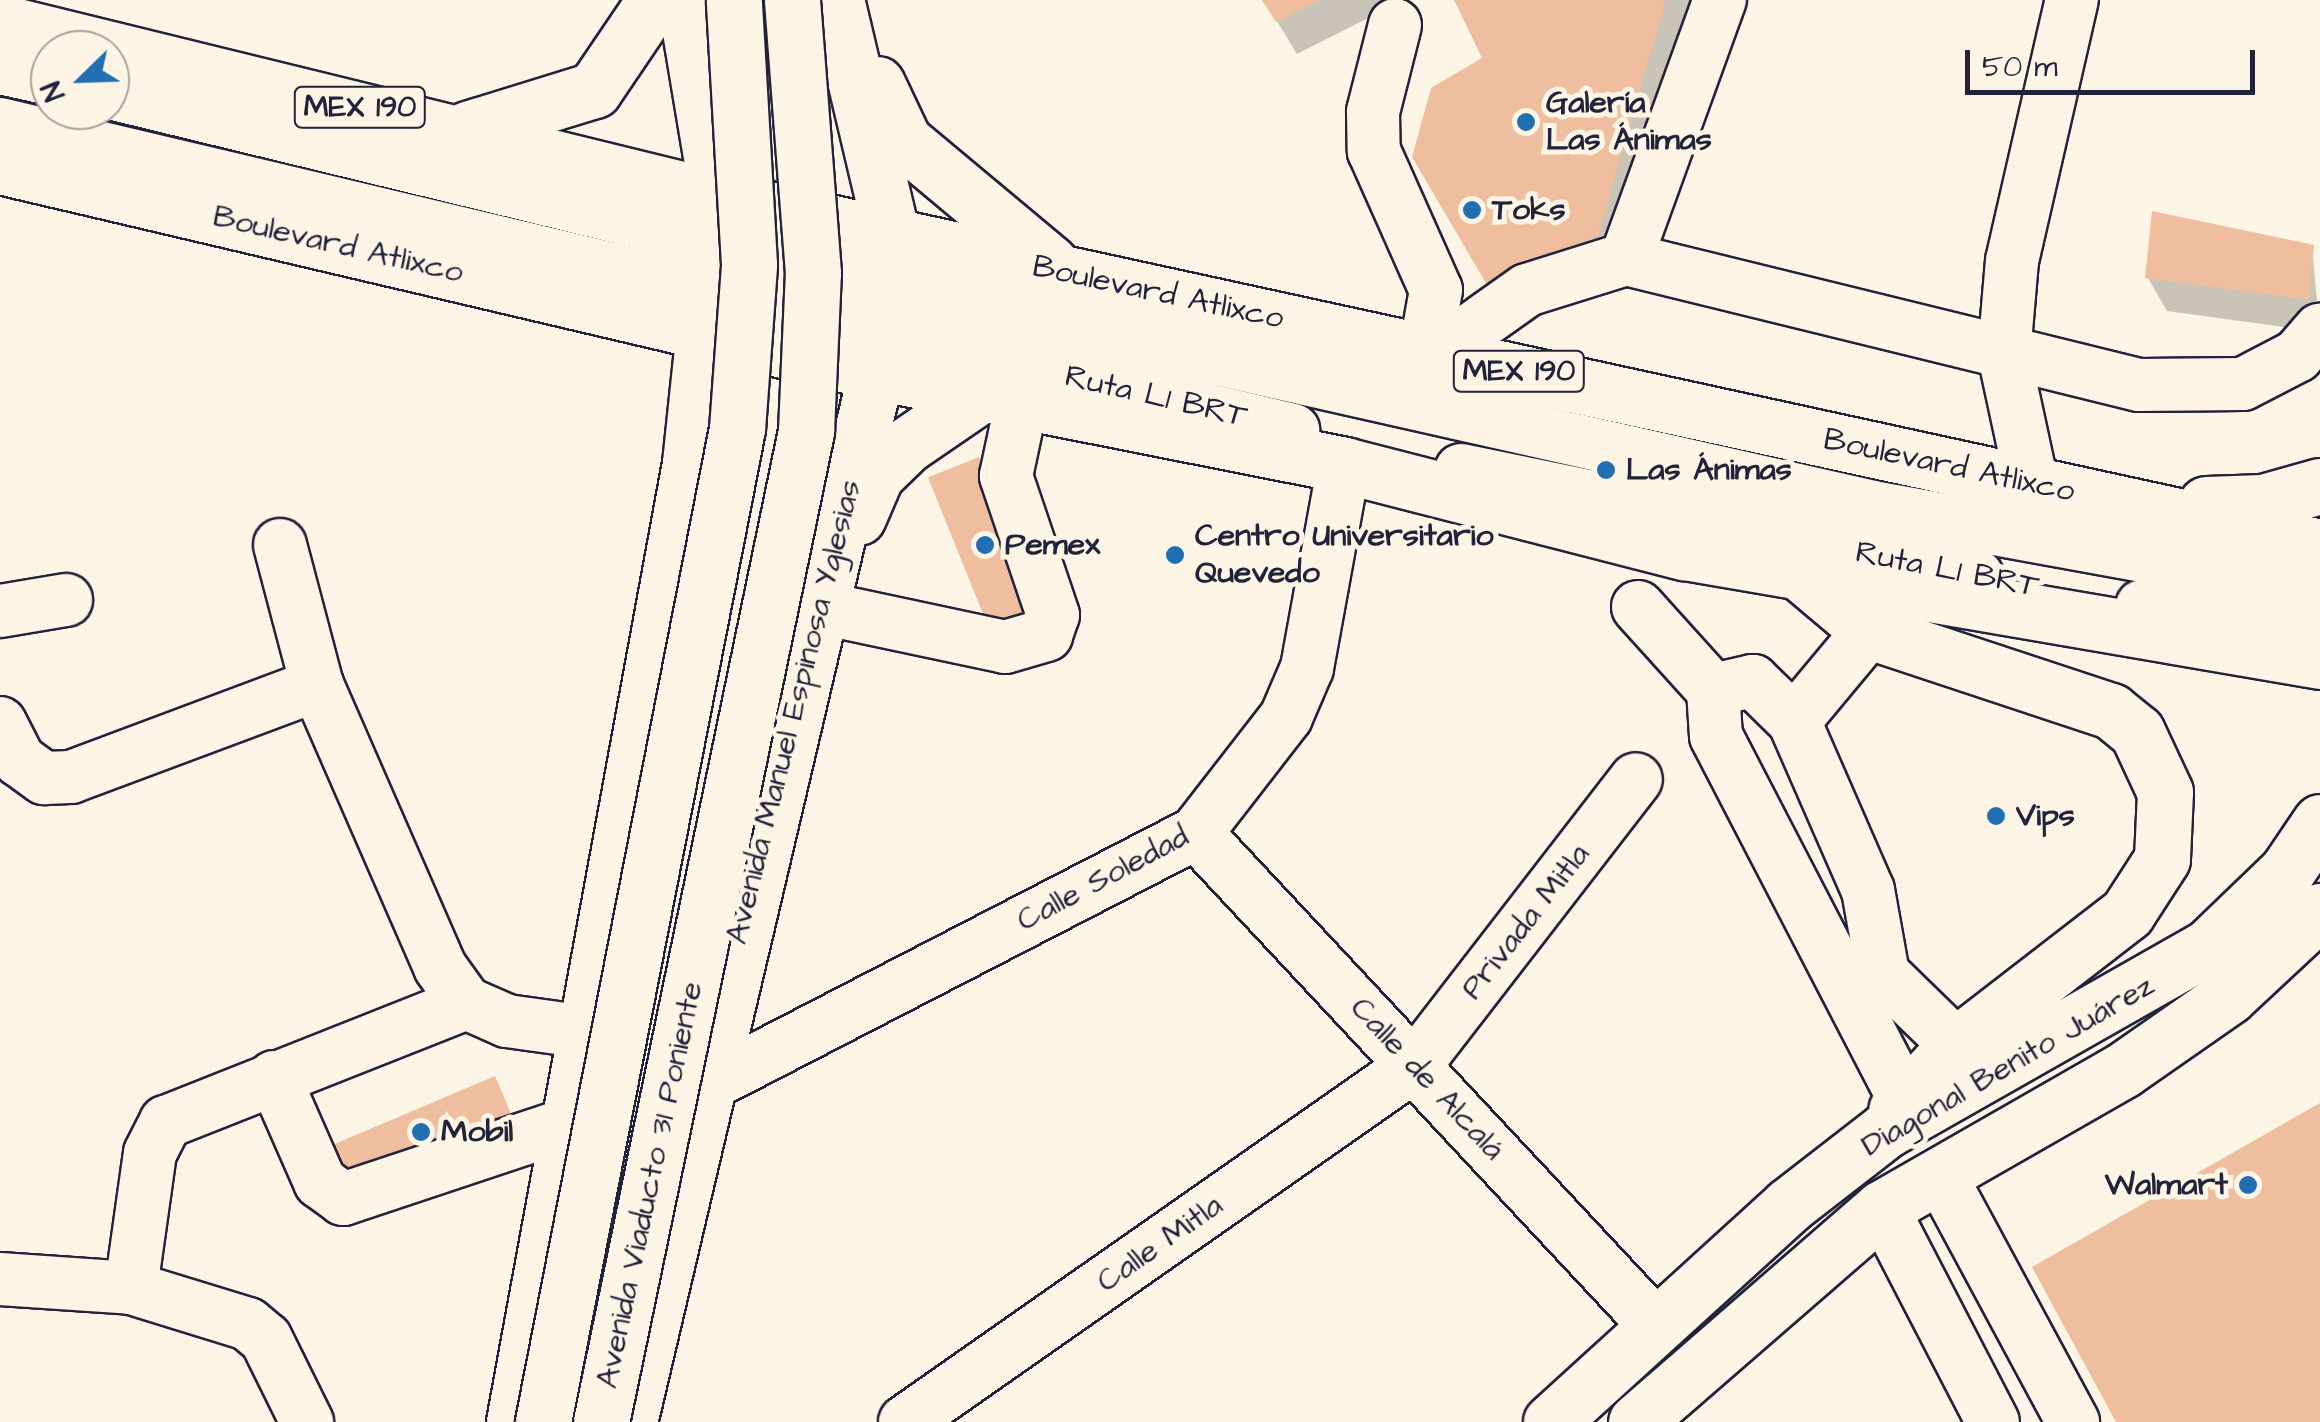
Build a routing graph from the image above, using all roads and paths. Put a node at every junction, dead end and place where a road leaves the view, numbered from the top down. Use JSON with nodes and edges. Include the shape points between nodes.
{"nodes":[{"id":1,"x":655,"y":0,"type":"edge"},
{"id":2,"x":685,"y":0,"type":"edge"},
{"id":3,"x":734,"y":0,"type":"edge"},
{"id":4,"x":792,"y":0,"type":"edge"},
{"id":5,"x":836,"y":0,"type":"edge"},
{"id":6,"x":1720,"y":0,"type":"edge"},
{"id":7,"x":2072,"y":0,"type":"edge"},
{"id":8,"x":0,"y":22,"type":"edge"},
{"id":9,"x":1395,"y":24,"type":"dead end"},
{"id":10,"x":0,"y":68,"type":"edge"},
{"id":11,"x":30,"y":75,"type":"edge"},
{"id":12,"x":130,"y":97,"type":"edge"},
{"id":13,"x":0,"y":124,"type":"edge"},
{"id":14,"x":461,"y":130,"type":"junction"},
{"id":15,"x":0,"y":166,"type":"edge"},
{"id":16,"x":716,"y":217,"type":"junction"},
{"id":17,"x":1626,"y":259,"type":"junction"},
{"id":18,"x":1064,"y":273,"type":"junction"},
{"id":19,"x":884,"y":305,"type":"junction"},
{"id":20,"x":706,"y":312,"type":"junction"},
{"id":21,"x":2320,"y":330,"type":"edge"},
{"id":22,"x":1431,"y":352,"type":"junction"},
{"id":23,"x":2004,"y":354,"type":"junction"},
{"id":24,"x":1003,"y":397,"type":"junction"},
{"id":25,"x":1344,"y":465,"type":"junction"},
{"id":26,"x":2032,"y":484,"type":"junction"},
{"id":27,"x":2320,"y":486,"type":"edge"},
{"id":28,"x":2132,"y":506,"type":"junction"},
{"id":29,"x":280,"y":545,"type":"dead end"},
{"id":30,"x":2320,"y":546,"type":"edge"},
{"id":31,"x":1804,"y":576,"type":"junction"},
{"id":32,"x":2320,"y":588,"type":"edge"},
{"id":33,"x":828,"y":589,"type":"junction"},
{"id":34,"x":66,"y":600,"type":"dead end"},
{"id":35,"x":1638,"y":607,"type":"dead end"},
{"id":36,"x":0,"y":611,"type":"edge"},
{"id":37,"x":2320,"y":628,"type":"edge"},
{"id":38,"x":1868,"y":631,"type":"junction"},
{"id":39,"x":2320,"y":662,"type":"edge"},
{"id":40,"x":318,"y":685,"type":"junction"},
{"id":41,"x":1713,"y":690,"type":"junction"},
{"id":42,"x":1794,"y":722,"type":"junction"},
{"id":43,"x":0,"y":723,"type":"edge"},
{"id":44,"x":1636,"y":779,"type":"dead end"},
{"id":45,"x":2320,"y":822,"type":"edge"},
{"id":46,"x":1196,"y":833,"type":"junction"},
{"id":47,"x":618,"y":857,"type":"junction"},
{"id":48,"x":749,"y":883,"type":"junction"},
{"id":49,"x":2320,"y":911,"type":"edge"},
{"id":50,"x":2320,"y":946,"type":"edge"},
{"id":51,"x":1866,"y":983,"type":"junction"},
{"id":52,"x":2229,"y":996,"type":"junction"},
{"id":53,"x":466,"y":1003,"type":"junction"},
{"id":54,"x":586,"y":1032,"type":"junction"},
{"id":55,"x":1956,"y":1045,"type":"junction"},
{"id":56,"x":1415,"y":1066,"type":"junction"},
{"id":57,"x":274,"y":1077,"type":"junction"},
{"id":58,"x":704,"y":1086,"type":"junction"},
{"id":59,"x":1894,"y":1113,"type":"junction"},
{"id":60,"x":565,"y":1126,"type":"junction"},
{"id":61,"x":1940,"y":1175,"type":"junction"},
{"id":62,"x":1882,"y":1208,"type":"junction"},
{"id":63,"x":0,"y":1279,"type":"edge"},
{"id":64,"x":131,"y":1288,"type":"junction"},
{"id":65,"x":1656,"y":1326,"type":"junction"},
{"id":66,"x":307,"y":1422,"type":"edge"},
{"id":67,"x":514,"y":1422,"type":"edge"},
{"id":68,"x":543,"y":1422,"type":"edge"},
{"id":69,"x":601,"y":1422,"type":"edge"},
{"id":70,"x":629,"y":1422,"type":"edge"},
{"id":71,"x":905,"y":1422,"type":"edge"},
{"id":72,"x":1551,"y":1422,"type":"edge"},
{"id":73,"x":1636,"y":1422,"type":"edge"},
{"id":74,"x":1993,"y":1422,"type":"edge"},
{"id":75,"x":2073,"y":1422,"type":"edge"}],
"edges":[{"from":1,"to":14,"type":"main road","via":[[594,90]]},
{"from":2,"to":16,"type":"main road"},
{"from":3,"to":68,"type":"main road","name":"Avenida Viaducto 31 Poniente","bridge":true,"via":[[749,264],[738,429]]},
{"from":4,"to":69,"type":"main road","name":"Avenida Viaducto 31 Poniente","bridge":true,"via":[[813,273],[806,431]]},
{"from":5,"to":18,"type":"main road","via":[[904,142]]},
{"from":5,"to":19,"type":"main road","name":"Avenida Manuel Espinosa Yglesias"},
{"from":6,"to":17,"type":"street"},
{"from":7,"to":23,"type":"street","via":[[2012,261]]},
{"from":8,"to":14,"type":"main road","name":"Boulevard Atlixco","number":"MEX 190"},
{"from":9,"to":22,"type":"street","via":[[1373,112],[1374,151],[1436,290]]},
{"from":10,"to":11,"type":"street"},
{"from":12,"to":16,"type":"street"},
{"from":13,"to":20,"type":"street"},
{"from":14,"to":16,"type":"main road","name":"Boulevard Atlixco","number":"MEX 190"},
{"from":15,"to":20,"type":"main road","name":"Boulevard Atlixco","number":"MEX 190"},
{"from":16,"to":19,"type":"main road","name":"Boulevard Atlixco","number":"MEX 190"},
{"from":16,"to":20,"type":"main road"},
{"from":17,"to":22,"type":"street","via":[[1527,290]]},
{"from":17,"to":23,"type":"street"},
{"from":18,"to":19,"type":"main road","name":"Boulevard Atlixco","number":"MEX 190"},
{"from":18,"to":22,"type":"main road","name":"Boulevard Atlixco","number":"MEX 190"},
{"from":19,"to":20,"type":"main road","name":"Boulevard Atlixco","number":"MEX 190"},
{"from":19,"to":24,"type":"main road","name":"Boulevard Atlixco","number":"MEX 190"},
{"from":19,"to":32,"type":"street","name":"Ruta L1 BRT","via":[[1873,507]]},
{"from":19,"to":33,"type":"main road","name":"Avenida Manuel Espinosa Yglesias"},
{"from":19,"to":37,"type":"street","name":"Ruta L1 BRT","via":[[1470,472],[2093,600]]},
{"from":20,"to":47,"type":"main road","via":[[690,463]]},
{"from":21,"to":23,"type":"street","via":[[2297,356],[2243,384],[2192,390]]},
{"from":22,"to":26,"type":"main road","name":"Boulevard Atlixco","number":"MEX 190"},
{"from":23,"to":26,"type":"street"},
{"from":24,"to":25,"type":"main road","name":"Boulevard Atlixco","number":"MEX 190"},
{"from":24,"to":33,"type":"main road","via":[[876,475]]},
{"from":24,"to":33,"type":"street","via":[[1006,476],[1053,615],[1046,635],[1004,647]]},
{"from":25,"to":31,"type":"main road","name":"Boulevard Atlixco","number":"MEX 190","via":[[1549,522]]},
{"from":25,"to":46,"type":"street","name":"Calle Soledad","via":[[1308,668],[1286,717]]},
{"from":26,"to":28,"type":"main road","name":"Boulevard Atlixco","number":"MEX 190"},
{"from":27,"to":28,"type":"main road","via":[[2263,502]]},
{"from":28,"to":30,"type":"main road","name":"Boulevard Atlixco","number":"MEX 190"},
{"from":29,"to":40,"type":"street"},
{"from":31,"to":38,"type":"main road"},
{"from":31,"to":39,"type":"main road","name":"Boulevard Atlixco","number":"MEX 190"},
{"from":33,"to":48,"type":"main road","name":"Avenida Manuel Espinosa Yglesias"},
{"from":34,"to":36,"type":"street"},
{"from":35,"to":41,"type":"street"},
{"from":38,"to":42,"type":"street"},
{"from":38,"to":55,"type":"main road","via":[[2112,712],[2138,732],[2164,792],[2162,859],[2127,913]]},
{"from":40,"to":43,"type":"street","via":[[71,776],[44,778],[19,760]]},
{"from":40,"to":53,"type":"street","via":[[440,967]]},
{"from":41,"to":42,"type":"street","via":[[1753,681]]},
{"from":41,"to":51,"type":"street","via":[[1716,736]]},
{"from":42,"to":51,"type":"street","via":[[1868,890]]},
{"from":44,"to":56,"type":"street","name":"Privada Mitla"},
{"from":45,"to":59,"type":"main road","name":"Diagonal Benito Juárez","via":[[2286,871],[2207,948]]},
{"from":46,"to":56,"type":"street","name":"Calle de Alcalá"},
{"from":46,"to":58,"type":"street","name":"Calle Soledad"},
{"from":47,"to":48,"type":"main road"},
{"from":47,"to":54,"type":"main road"},
{"from":48,"to":58,"type":"main road","name":"Avenida Manuel Espinosa Yglesias"},
{"from":49,"to":52,"type":"main road","name":"Diagonal Benito Juárez"},
{"from":50,"to":52,"type":"main road"},
{"from":51,"to":55,"type":"street"},
{"from":51,"to":59,"type":"street"},
{"from":52,"to":61,"type":"main road","name":"Diagonal Benito Juárez","via":[[2122,1070]]},
{"from":53,"to":54,"type":"street","via":[[507,1020]]},
{"from":53,"to":57,"type":"street"},
{"from":54,"to":60,"type":"main road"},
{"from":55,"to":59,"type":"main road"},
{"from":56,"to":65,"type":"street","name":"Calle de Alcalá"},
{"from":56,"to":71,"type":"street","name":"Calle Mitla"},
{"from":57,"to":60,"type":"street","via":[[320,1182],[342,1199]]},
{"from":57,"to":64,"type":"street","via":[[182,1113],[155,1136]]},
{"from":58,"to":70,"type":"main road","name":"Avenida Manuel Espinosa Yglesias"},
{"from":59,"to":65,"type":"main road","name":"Diagonal Benito Juárez"},
{"from":60,"to":67,"type":"main road"},
{"from":61,"to":62,"type":"main road","name":"Diagonal Benito Juárez"},
{"from":61,"to":75,"type":"street"},
{"from":62,"to":73,"type":"main road","name":"Diagonal Benito Juárez"},
{"from":62,"to":74,"type":"street"},
{"from":63,"to":64,"type":"street"},
{"from":64,"to":66,"type":"street","via":[[248,1324],[266,1338]]},
{"from":65,"to":72,"type":"main road","name":"Diagonal Benito Juárez"}]}
